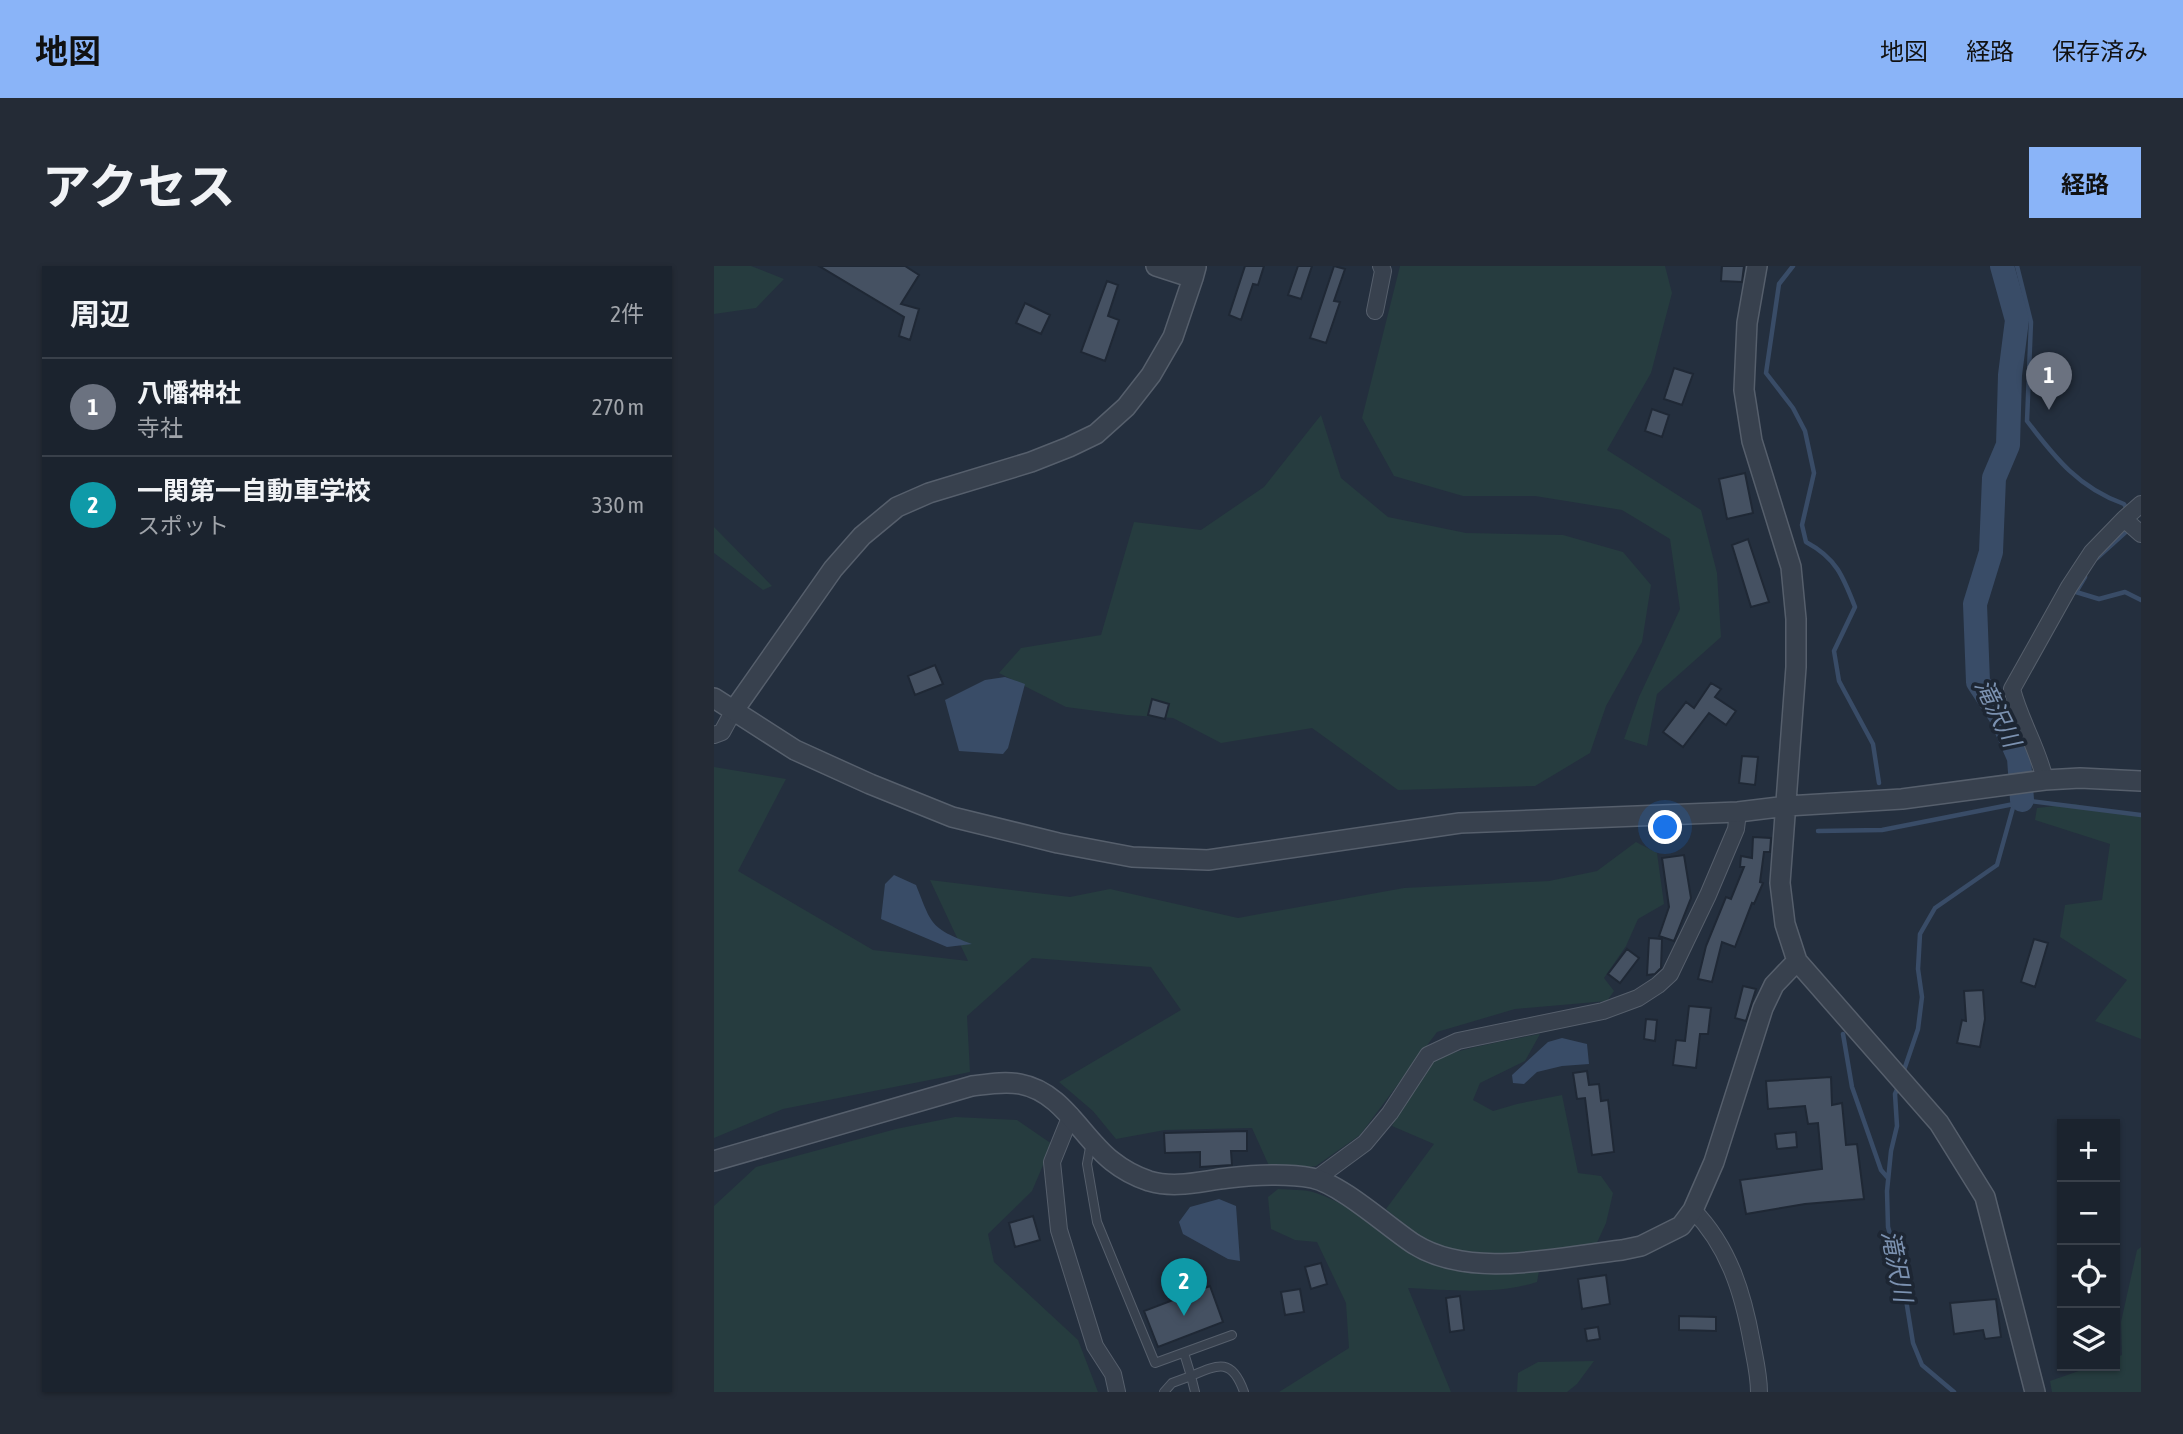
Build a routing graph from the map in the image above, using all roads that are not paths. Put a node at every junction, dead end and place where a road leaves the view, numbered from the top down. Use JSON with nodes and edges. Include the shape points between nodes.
{"nodes":[{"id":1,"x":1156,"y":266,"type":"edge"},
{"id":2,"x":1381,"y":266,"type":"edge"},
{"id":3,"x":1757,"y":266,"type":"edge"},
{"id":4,"x":1195,"y":272,"type":"edge"},
{"id":5,"x":1376,"y":311,"type":"dead end"},
{"id":6,"x":2141,"y":504,"type":"edge"},
{"id":7,"x":2124,"y":519,"type":"junction"},
{"id":8,"x":2141,"y":534,"type":"edge"},
{"id":9,"x":714,"y":698,"type":"edge"},
{"id":10,"x":734,"y":710,"type":"junction"},
{"id":11,"x":714,"y":735,"type":"edge"},
{"id":12,"x":2045,"y":780,"type":"junction"},
{"id":13,"x":2141,"y":782,"type":"edge"},
{"id":14,"x":1787,"y":806,"type":"junction"},
{"id":15,"x":1738,"y":812,"type":"junction"},
{"id":16,"x":1797,"y":961,"type":"junction"},
{"id":17,"x":1071,"y":1115,"type":"junction"},
{"id":18,"x":1092,"y":1139,"type":"junction"},
{"id":19,"x":714,"y":1161,"type":"edge"},
{"id":20,"x":1316,"y":1178,"type":"junction"},
{"id":21,"x":1692,"y":1210,"type":"junction"},
{"id":22,"x":1231,"y":1335,"type":"dead end"},
{"id":23,"x":1184,"y":1353,"type":"junction"},
{"id":24,"x":1191,"y":1376,"type":"junction"},
{"id":25,"x":1118,"y":1392,"type":"edge"},
{"id":26,"x":1164,"y":1392,"type":"edge"},
{"id":27,"x":1195,"y":1392,"type":"edge"},
{"id":28,"x":1244,"y":1392,"type":"edge"},
{"id":29,"x":1759,"y":1392,"type":"edge"},
{"id":30,"x":2035,"y":1392,"type":"edge"}],
"edges":[{"from":1,"to":4,"type":"street"},
{"from":2,"to":5,"type":"street"},
{"from":3,"to":14,"type":"street","via":[[1746,323],[1744,390],[1752,441],[1791,567],[1796,667]]},
{"from":4,"to":10,"type":"street","via":[[1173,337],[1126,407],[1096,434],[1069,447],[897,507],[832,569]]},
{"from":6,"to":7,"type":"street"},
{"from":7,"to":8,"type":"street"},
{"from":7,"to":12,"type":"street","via":[[2092,552],[2012,689]]},
{"from":9,"to":10,"type":"street"},
{"from":10,"to":11,"type":"street","via":[[722,732]]},
{"from":10,"to":15,"type":"street","via":[[795,750],[952,817],[1132,857],[1208,860],[1460,823]]},
{"from":12,"to":13,"type":"street"},
{"from":12,"to":14,"type":"street","via":[[1902,799]]},
{"from":14,"to":15,"type":"street"},
{"from":14,"to":16,"type":"street","via":[[1780,883],[1785,924]]},
{"from":15,"to":20,"type":"street","via":[[1736,829],[1708,895],[1670,974],[1658,985],[1603,1011],[1458,1041],[1428,1055],[1365,1143]]},
{"from":16,"to":21,"type":"street","via":[[1774,985],[1763,1008],[1714,1162]]},
{"from":16,"to":30,"type":"street","via":[[1939,1123],[1985,1197]]},
{"from":17,"to":18,"type":"street"},
{"from":17,"to":19,"type":"street","via":[[1030,1087],[972,1086]]},
{"from":17,"to":25,"type":"street","via":[[1052,1162],[1059,1230],[1095,1346],[1113,1374]]},
{"from":18,"to":20,"type":"street","via":[[1111,1161],[1148,1181],[1164,1184],[1254,1175]]},
{"from":18,"to":23,"type":"lane","via":[[1087,1164],[1097,1222],[1155,1363]]},
{"from":20,"to":21,"type":"street","via":[[1416,1245],[1450,1259],[1483,1265],[1622,1250],[1681,1226]]},
{"from":21,"to":29,"type":"street","via":[[1735,1272],[1746,1309]]},
{"from":22,"to":23,"type":"lane"},
{"from":23,"to":24,"type":"lane"},
{"from":24,"to":26,"type":"lane","via":[[1172,1383]]},
{"from":24,"to":27,"type":"lane"},
{"from":24,"to":28,"type":"lane","via":[[1225,1366],[1237,1375]]}]}
